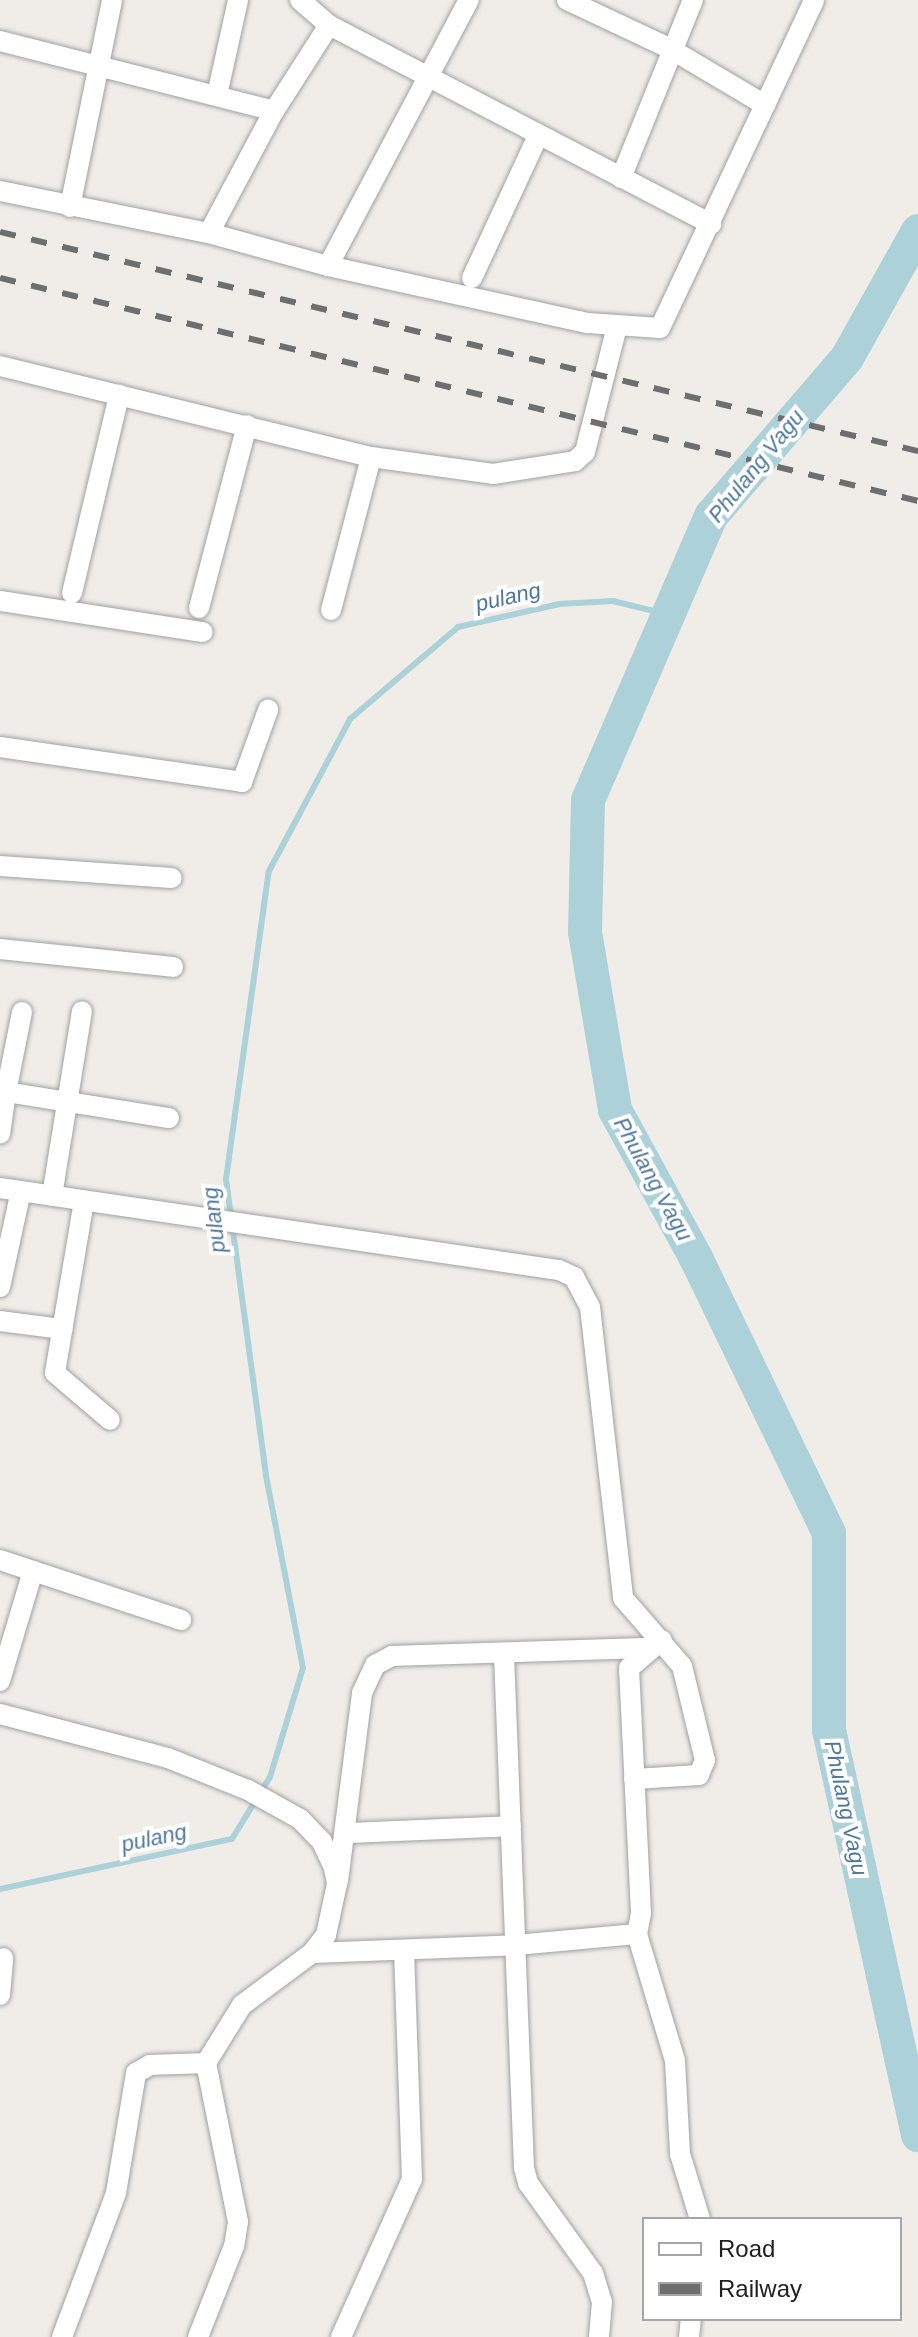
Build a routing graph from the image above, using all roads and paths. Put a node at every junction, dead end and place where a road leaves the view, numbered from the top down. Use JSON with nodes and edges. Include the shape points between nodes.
{"nodes":[{"id":1,"x":112,"y":0,"type":"edge"},
{"id":2,"x":238,"y":0,"type":"edge"},
{"id":3,"x":300,"y":0,"type":"edge"},
{"id":4,"x":469,"y":0,"type":"edge"},
{"id":5,"x":567,"y":0,"type":"edge"},
{"id":6,"x":693,"y":0,"type":"edge"},
{"id":7,"x":814,"y":0,"type":"edge"},
{"id":8,"x":329,"y":25,"type":"junction"},
{"id":9,"x":0,"y":41,"type":"edge"},
{"id":10,"x":669,"y":48,"type":"junction"},
{"id":11,"x":98,"y":65,"type":"junction"},
{"id":12,"x":428,"y":78,"type":"junction"},
{"id":13,"x":217,"y":95,"type":"junction"},
{"id":14,"x":765,"y":105,"type":"junction"},
{"id":15,"x":274,"y":111,"type":"junction"},
{"id":16,"x":538,"y":136,"type":"junction"},
{"id":17,"x":621,"y":178,"type":"junction"},
{"id":18,"x":0,"y":191,"type":"edge"},
{"id":19,"x":70,"y":207,"type":"junction"},
{"id":20,"x":711,"y":224,"type":"junction"},
{"id":21,"x":209,"y":233,"type":"junction"},
{"id":22,"x":328,"y":266,"type":"junction"},
{"id":23,"x":472,"y":278,"type":"dead end"},
{"id":24,"x":617,"y":326,"type":"junction"},
{"id":25,"x":0,"y":366,"type":"edge"},
{"id":26,"x":119,"y":395,"type":"junction"},
{"id":27,"x":247,"y":425,"type":"junction"},
{"id":28,"x":371,"y":457,"type":"junction"},
{"id":29,"x":72,"y":593,"type":"dead end"},
{"id":30,"x":0,"y":601,"type":"edge"},
{"id":31,"x":199,"y":608,"type":"dead end"},
{"id":32,"x":331,"y":610,"type":"dead end"},
{"id":33,"x":203,"y":632,"type":"dead end"},
{"id":34,"x":268,"y":710,"type":"dead end"},
{"id":35,"x":0,"y":747,"type":"edge"},
{"id":36,"x":0,"y":866,"type":"edge"},
{"id":37,"x":172,"y":878,"type":"dead end"},
{"id":38,"x":0,"y":949,"type":"edge"},
{"id":39,"x":173,"y":967,"type":"dead end"},
{"id":40,"x":82,"y":1011,"type":"dead end"},
{"id":41,"x":22,"y":1012,"type":"dead end"},
{"id":42,"x":3,"y":1092,"type":"edge"},
{"id":43,"x":68,"y":1102,"type":"junction"},
{"id":44,"x":169,"y":1118,"type":"dead end"},
{"id":45,"x":0,"y":1134,"type":"edge"},
{"id":46,"x":0,"y":1188,"type":"edge"},
{"id":47,"x":21,"y":1191,"type":"junction"},
{"id":48,"x":52,"y":1196,"type":"junction"},
{"id":49,"x":84,"y":1201,"type":"junction"},
{"id":50,"x":0,"y":1287,"type":"edge"},
{"id":51,"x":0,"y":1321,"type":"edge"},
{"id":52,"x":62,"y":1329,"type":"junction"},
{"id":53,"x":110,"y":1420,"type":"dead end"},
{"id":54,"x":0,"y":1560,"type":"edge"},
{"id":55,"x":33,"y":1571,"type":"junction"},
{"id":56,"x":181,"y":1620,"type":"dead end"},
{"id":57,"x":656,"y":1644,"type":"junction"},
{"id":58,"x":504,"y":1655,"type":"junction"},
{"id":59,"x":0,"y":1681,"type":"edge"},
{"id":60,"x":0,"y":1714,"type":"edge"},
{"id":61,"x":634,"y":1779,"type":"junction"},
{"id":62,"x":511,"y":1826,"type":"junction"},
{"id":63,"x":347,"y":1833,"type":"junction"},
{"id":64,"x":337,"y":1884,"type":"junction"},
{"id":65,"x":637,"y":1934,"type":"junction"},
{"id":66,"x":516,"y":1945,"type":"junction"},
{"id":67,"x":404,"y":1951,"type":"junction"},
{"id":68,"x":312,"y":1953,"type":"junction"},
{"id":69,"x":3,"y":1958,"type":"dead end"},
{"id":70,"x":0,"y":1995,"type":"edge"},
{"id":71,"x":206,"y":2063,"type":"junction"},
{"id":72,"x":699,"y":2217,"type":"edge"},
{"id":73,"x":62,"y":2337,"type":"edge"},
{"id":74,"x":198,"y":2337,"type":"edge"},
{"id":75,"x":341,"y":2337,"type":"edge"},
{"id":76,"x":599,"y":2337,"type":"edge"}],
"edges":[{"from":1,"to":11,"type":"street"},
{"from":2,"to":13,"type":"street"},
{"from":3,"to":8,"type":"street"},
{"from":4,"to":12,"type":"street"},
{"from":5,"to":10,"type":"street"},
{"from":6,"to":10,"type":"street"},
{"from":7,"to":14,"type":"street"},
{"from":8,"to":12,"type":"street"},
{"from":8,"to":15,"type":"street"},
{"from":9,"to":11,"type":"street"},
{"from":10,"to":14,"type":"street"},
{"from":10,"to":17,"type":"street"},
{"from":11,"to":13,"type":"street"},
{"from":11,"to":19,"type":"street"},
{"from":12,"to":16,"type":"street"},
{"from":12,"to":22,"type":"street"},
{"from":13,"to":15,"type":"street"},
{"from":14,"to":20,"type":"street"},
{"from":15,"to":21,"type":"street"},
{"from":16,"to":17,"type":"street"},
{"from":16,"to":23,"type":"street"},
{"from":17,"to":20,"type":"street"},
{"from":18,"to":19,"type":"street"},
{"from":19,"to":21,"type":"street"},
{"from":20,"to":24,"type":"street","via":[[666,323],[653,329]]},
{"from":21,"to":22,"type":"street"},
{"from":22,"to":24,"type":"street"},
{"from":24,"to":28,"type":"street","via":[[585,452],[575,461],[493,474]]},
{"from":25,"to":26,"type":"street"},
{"from":26,"to":27,"type":"street"},
{"from":26,"to":29,"type":"street"},
{"from":27,"to":28,"type":"street"},
{"from":27,"to":31,"type":"street"},
{"from":28,"to":32,"type":"street"},
{"from":30,"to":33,"type":"street"},
{"from":34,"to":35,"type":"street","via":[[242,782]]},
{"from":36,"to":37,"type":"street"},
{"from":38,"to":39,"type":"street"},
{"from":40,"to":43,"type":"street"},
{"from":41,"to":42,"type":"street"},
{"from":42,"to":43,"type":"street"},
{"from":42,"to":45,"type":"street"},
{"from":43,"to":44,"type":"street"},
{"from":43,"to":48,"type":"street"},
{"from":46,"to":47,"type":"street"},
{"from":47,"to":48,"type":"street"},
{"from":47,"to":50,"type":"street"},
{"from":48,"to":49,"type":"street"},
{"from":49,"to":52,"type":"street"},
{"from":49,"to":57,"type":"street","via":[[559,1270],[574,1277],[590,1307],[623,1598]]},
{"from":51,"to":52,"type":"street"},
{"from":52,"to":53,"type":"street","via":[[55,1373]]},
{"from":54,"to":55,"type":"street"},
{"from":55,"to":56,"type":"street"},
{"from":55,"to":59,"type":"street"},
{"from":57,"to":58,"type":"street"},
{"from":57,"to":61,"type":"street","via":[[629,1668]]},
{"from":57,"to":61,"type":"street","via":[[682,1666],[704,1769],[699,1775]]},
{"from":58,"to":62,"type":"street"},
{"from":58,"to":63,"type":"street","via":[[392,1656],[375,1665],[362,1693]]},
{"from":60,"to":64,"type":"street","via":[[168,1758],[278,1804],[322,1842]]},
{"from":61,"to":65,"type":"street","via":[[641,1913]]},
{"from":62,"to":63,"type":"street"},
{"from":62,"to":66,"type":"street"},
{"from":63,"to":64,"type":"street"},
{"from":64,"to":68,"type":"street","via":[[326,1935]]},
{"from":65,"to":66,"type":"street"},
{"from":65,"to":72,"type":"street","via":[[675,2061],[680,2154]]},
{"from":66,"to":67,"type":"street"},
{"from":66,"to":76,"type":"street","via":[[524,2168],[528,2183],[593,2273],[602,2302]]},
{"from":67,"to":68,"type":"street"},
{"from":67,"to":75,"type":"street","via":[[412,2179]]},
{"from":68,"to":71,"type":"street","via":[[242,2005]]},
{"from":69,"to":70,"type":"street"},
{"from":71,"to":73,"type":"street","via":[[150,2065],[136,2073],[116,2193]]},
{"from":71,"to":74,"type":"street","via":[[238,2222],[234,2246]]}]}
